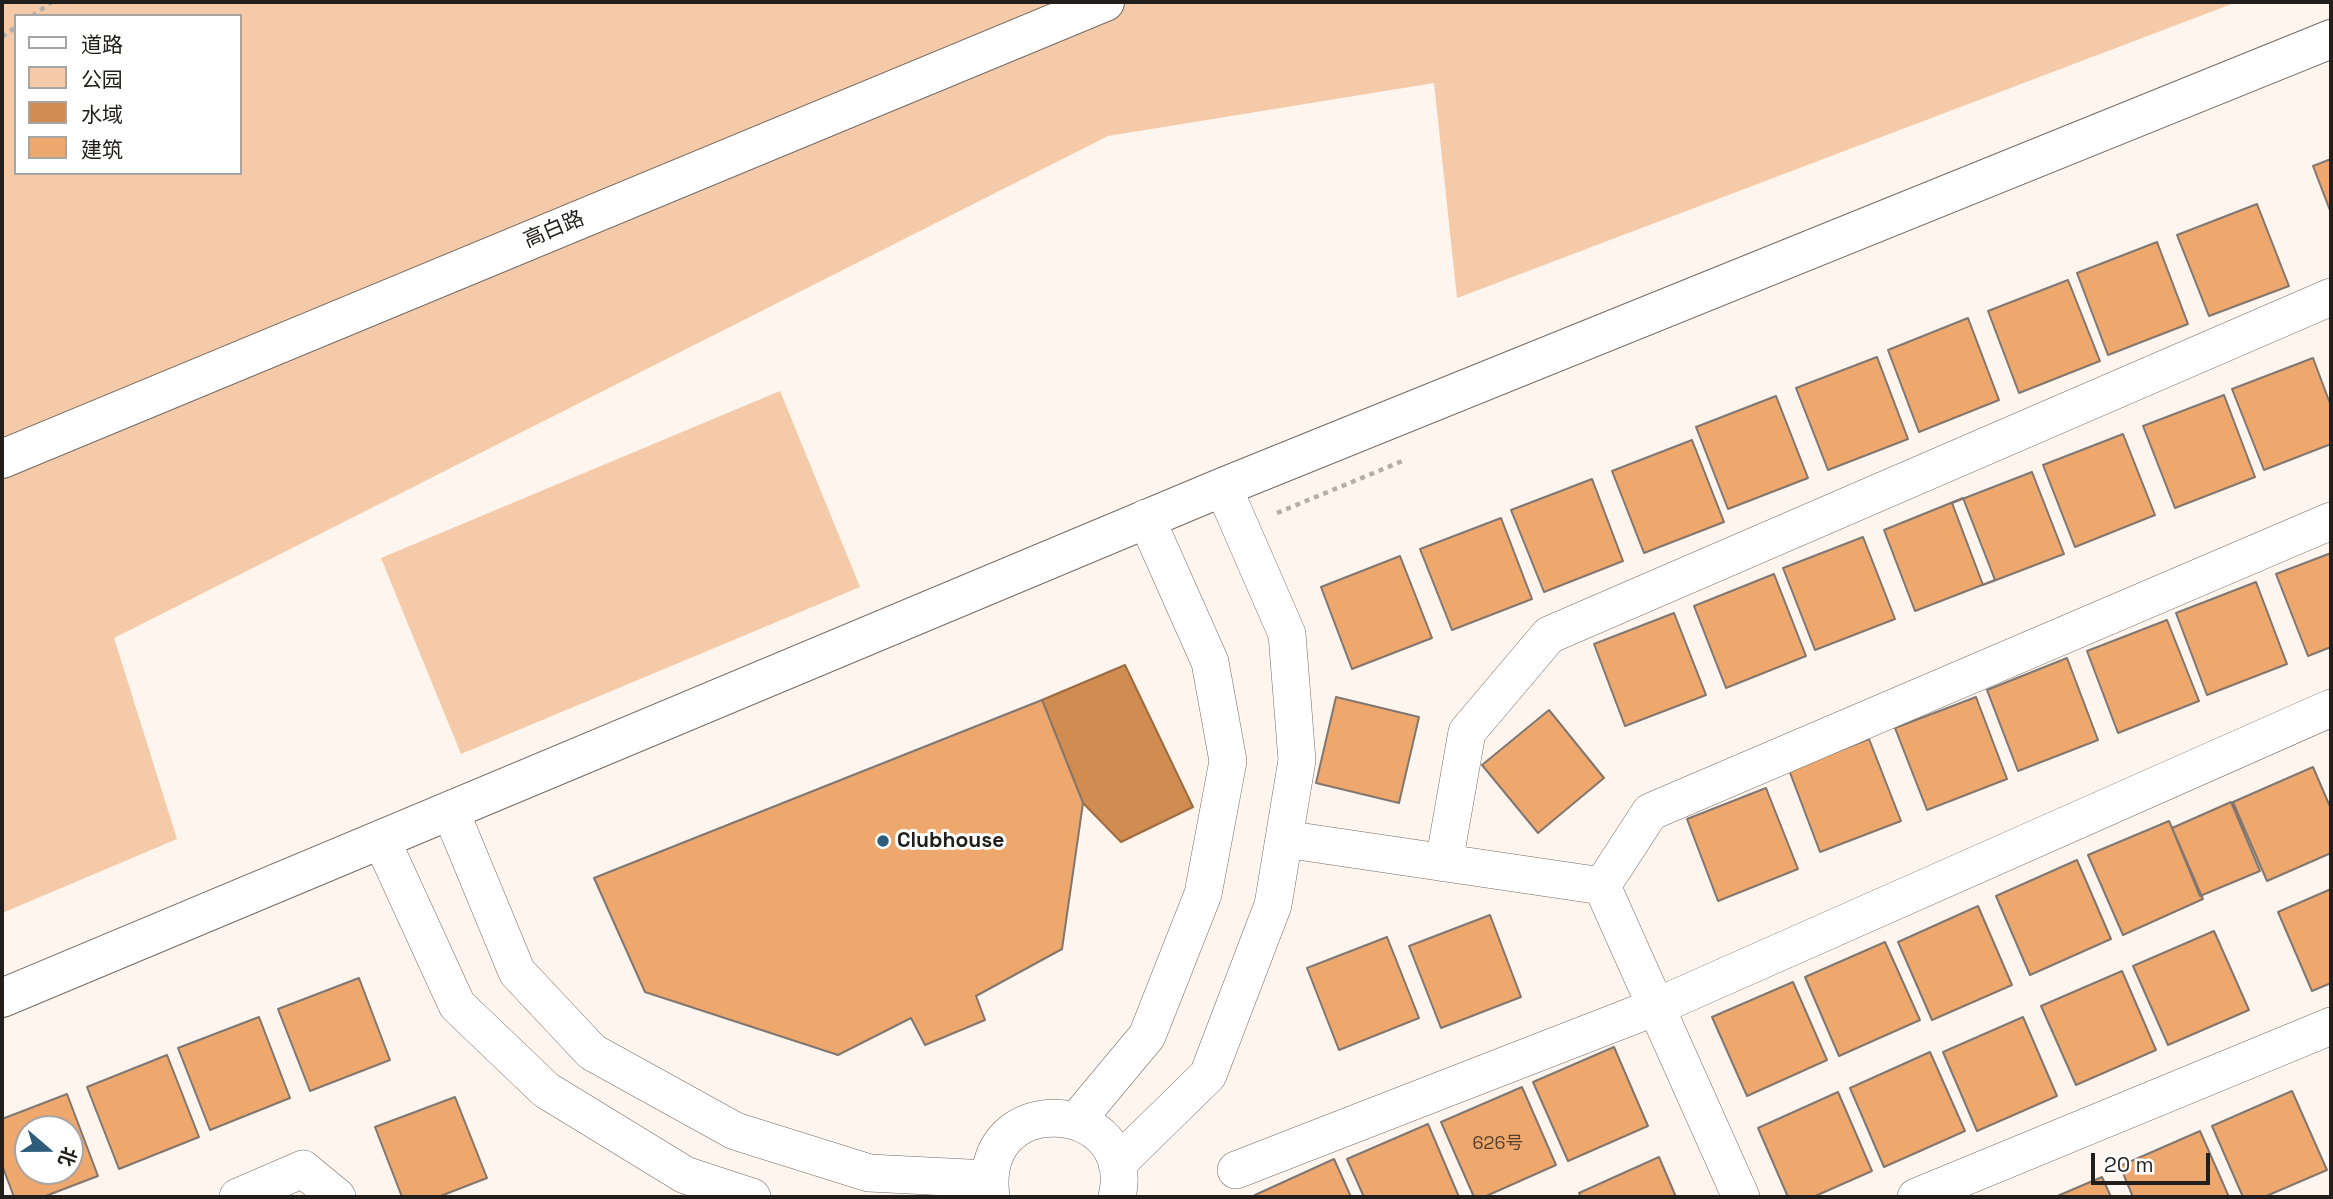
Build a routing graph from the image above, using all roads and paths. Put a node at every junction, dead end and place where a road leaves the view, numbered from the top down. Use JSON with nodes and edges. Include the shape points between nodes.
{"nodes":[{"id":1,"x":52,"y":2,"type":"edge"},
{"id":2,"x":1105,"y":2,"type":"edge"},
{"id":3,"x":35,"y":14,"type":"edge"},
{"id":4,"x":2331,"y":39,"type":"edge"},
{"id":5,"x":2331,"y":297,"type":"edge"},
{"id":6,"x":2,"y":459,"type":"edge"},
{"id":7,"x":1223,"y":487,"type":"junction"},
{"id":8,"x":1146,"y":519,"type":"junction"},
{"id":9,"x":2331,"y":521,"type":"edge"},
{"id":10,"x":2331,"y":708,"type":"edge"},
{"id":11,"x":450,"y":810,"type":"junction"},
{"id":12,"x":381,"y":839,"type":"junction"},
{"id":13,"x":1284,"y":839,"type":"junction"},
{"id":14,"x":1444,"y":863,"type":"junction"},
{"id":15,"x":1602,"y":886,"type":"junction"},
{"id":16,"x":2,"y":998,"type":"edge"},
{"id":17,"x":1658,"y":1006,"type":"junction"},
{"id":18,"x":2331,"y":1026,"type":"edge"},
{"id":19,"x":1077,"y":1121,"type":"junction"},
{"id":20,"x":1236,"y":1170,"type":"dead end"},
{"id":21,"x":1117,"y":1181,"type":"edge"},
{"id":22,"x":990,"y":1188,"type":"edge"},
{"id":23,"x":238,"y":1197,"type":"edge"},
{"id":24,"x":337,"y":1197,"type":"edge"},
{"id":25,"x":752,"y":1197,"type":"edge"},
{"id":26,"x":1741,"y":1197,"type":"edge"},
{"id":27,"x":1916,"y":1197,"type":"edge"}],
"edges":[{"from":1,"to":3,"type":"path"},
{"from":2,"to":6,"type":"street","name":"高白路"},
{"from":4,"to":7,"type":"street"},
{"from":5,"to":14,"type":"street","via":[[1549,635],[1467,732]]},
{"from":7,"to":8,"type":"street"},
{"from":7,"to":13,"type":"street","via":[[1287,634],[1297,760]]},
{"from":8,"to":11,"type":"street"},
{"from":8,"to":19,"type":"street","via":[[1210,662],[1228,761],[1203,894],[1147,1036]]},
{"from":9,"to":15,"type":"street","via":[[1650,812]]},
{"from":10,"to":17,"type":"street"},
{"from":11,"to":12,"type":"street"},
{"from":11,"to":22,"type":"street","via":[[517,972],[592,1052],[735,1131],[869,1173]]},
{"from":12,"to":16,"type":"street"},
{"from":12,"to":25,"type":"street","via":[[457,1005],[546,1090],[685,1175]]},
{"from":13,"to":14,"type":"street"},
{"from":13,"to":21,"type":"street","via":[[1273,905],[1208,1075]]},
{"from":14,"to":15,"type":"street"},
{"from":15,"to":17,"type":"street"},
{"from":17,"to":20,"type":"street"},
{"from":17,"to":26,"type":"street"},
{"from":18,"to":27,"type":"street"},
{"from":19,"to":21,"type":"street","via":[[1109,1146]]},
{"from":19,"to":22,"type":"street","via":[[1057,1116],[1018,1127],[993,1159]]},
{"from":23,"to":24,"type":"street","via":[[303,1169]]}]}
